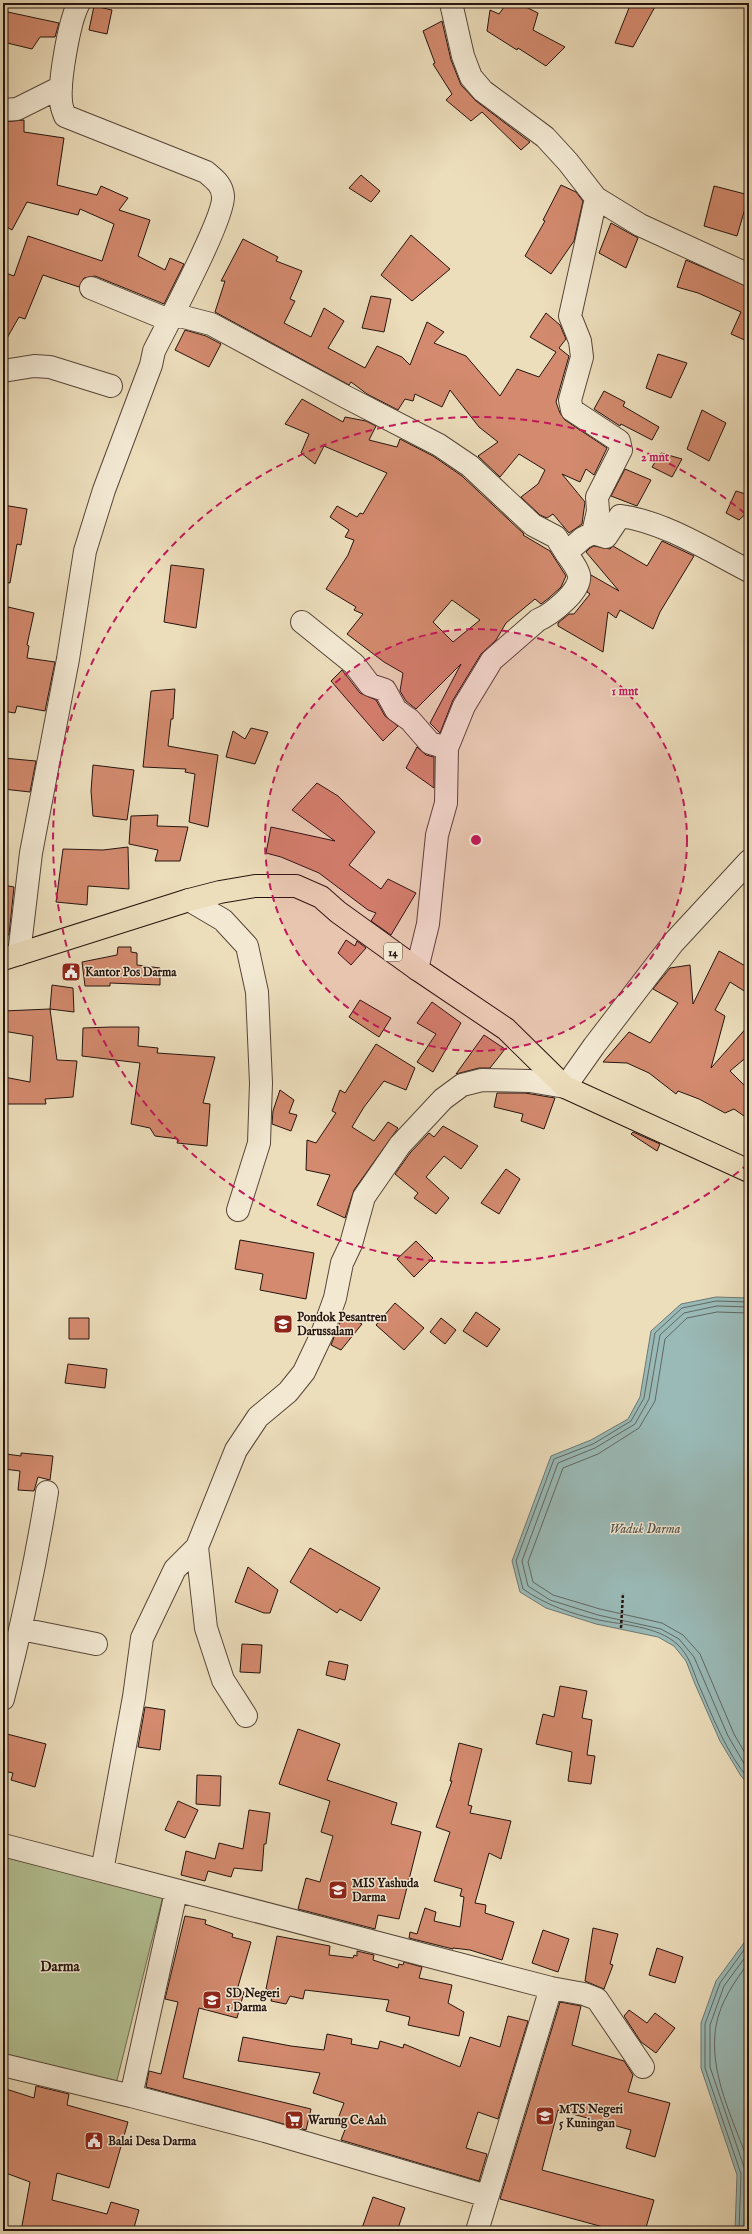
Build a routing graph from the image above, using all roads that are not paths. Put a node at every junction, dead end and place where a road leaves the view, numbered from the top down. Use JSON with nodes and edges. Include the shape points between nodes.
{"nodes":[{"id":1,"x":79,"y":3,"type":"edge"},
{"id":2,"x":451,"y":3,"type":"edge"},
{"id":3,"x":61,"y":87,"type":"junction"},
{"id":4,"x":3,"y":110,"type":"edge"},
{"id":5,"x":596,"y":198,"type":"junction"},
{"id":6,"x":749,"y":275,"type":"edge"},
{"id":7,"x":91,"y":288,"type":"dead end"},
{"id":8,"x":171,"y":317,"type":"junction"},
{"id":9,"x":3,"y":371,"type":"edge"},
{"id":10,"x":111,"y":386,"type":"dead end"},
{"id":11,"x":593,"y":533,"type":"junction"},
{"id":12,"x":566,"y":553,"type":"junction"},
{"id":13,"x":749,"y":571,"type":"edge"},
{"id":14,"x":302,"y":622,"type":"dead end"},
{"id":15,"x":447,"y":748,"type":"junction"},
{"id":16,"x":749,"y":861,"type":"edge"},
{"id":17,"x":189,"y":900,"type":"junction"},
{"id":18,"x":11,"y":956,"type":"edge"},
{"id":19,"x":417,"y":969,"type":"junction"},
{"id":20,"x":565,"y":1087,"type":"junction"},
{"id":21,"x":749,"y":1171,"type":"edge"},
{"id":22,"x":238,"y":1210,"type":"dead end"},
{"id":23,"x":47,"y":1492,"type":"dead end"},
{"id":24,"x":198,"y":1547,"type":"junction"},
{"id":25,"x":21,"y":1629,"type":"junction"},
{"id":26,"x":96,"y":1644,"type":"dead end"},
{"id":27,"x":3,"y":1698,"type":"edge"},
{"id":28,"x":246,"y":1716,"type":"dead end"},
{"id":29,"x":3,"y":1845,"type":"edge"},
{"id":30,"x":102,"y":1871,"type":"junction"},
{"id":31,"x":176,"y":1892,"type":"junction"},
{"id":32,"x":551,"y":1988,"type":"junction"},
{"id":33,"x":3,"y":2065,"type":"edge"},
{"id":34,"x":643,"y":2067,"type":"dead end"},
{"id":35,"x":131,"y":2096,"type":"junction"},
{"id":36,"x":487,"y":2196,"type":"junction"},
{"id":37,"x":477,"y":2231,"type":"edge"}],
"edges":[{"from":1,"to":3,"type":"street","via":[[73,13],[69,29]]},
{"from":2,"to":5,"type":"street","via":[[463,56],[471,77],[483,91],[545,137]]},
{"from":3,"to":4,"type":"street","via":[[17,109]]},
{"from":3,"to":8,"type":"street","via":[[60,101],[65,116],[206,172],[218,182],[223,196],[221,209]]},
{"from":5,"to":6,"type":"street","via":[[640,225]]},
{"from":5,"to":11,"type":"street","via":[[570,316],[580,341],[582,356],[570,400],[572,410],[619,441],[621,450],[597,496],[598,511]]},
{"from":7,"to":8,"type":"street"},
{"from":8,"to":12,"type":"street","via":[[211,324],[439,445],[470,466],[533,525],[556,537]]},
{"from":8,"to":18,"type":"street","via":[[154,351],[104,490],[85,552],[68,659]]},
{"from":9,"to":10,"type":"street","via":[[34,366],[50,367]]},
{"from":11,"to":12,"type":"street"},
{"from":11,"to":13,"type":"street","via":[[606,537],[620,516],[629,517],[673,532]]},
{"from":12,"to":15,"type":"street","via":[[579,576],[578,584],[547,616],[538,620],[492,660],[464,706]]},
{"from":14,"to":15,"type":"street","via":[[354,664],[370,685],[385,690],[396,710],[410,720],[430,743]]},
{"from":15,"to":19,"type":"street","via":[[446,803],[437,835],[428,924]]},
{"from":16,"to":20,"type":"street","via":[[673,943]]},
{"from":17,"to":18,"type":"highway","number":"14"},
{"from":17,"to":19,"type":"highway","number":"14","via":[[255,886],[296,886],[321,897]]},
{"from":17,"to":22,"type":"street","via":[[223,920],[246,946],[257,992],[261,1083],[258,1143]]},
{"from":19,"to":20,"type":"highway","number":"14","via":[[506,1029]]},
{"from":20,"to":21,"type":"highway","number":"14"},
{"from":20,"to":24,"type":"street","via":[[530,1081],[482,1080],[462,1085],[443,1099],[400,1145],[364,1197],[342,1263],[335,1298],[304,1372],[288,1392],[258,1417],[236,1450]]},
{"from":23,"to":25,"type":"street"},
{"from":24,"to":28,"type":"street","via":[[206,1628],[224,1680]]},
{"from":24,"to":30,"type":"street","via":[[175,1569],[142,1638],[134,1697]]},
{"from":25,"to":26,"type":"street"},
{"from":25,"to":27,"type":"street"},
{"from":29,"to":30,"type":"street"},
{"from":30,"to":31,"type":"street"},
{"from":31,"to":32,"type":"street"},
{"from":31,"to":35,"type":"street"},
{"from":32,"to":34,"type":"street","via":[[597,1999]]},
{"from":32,"to":36,"type":"street"},
{"from":33,"to":35,"type":"street"},
{"from":35,"to":36,"type":"street"},
{"from":36,"to":37,"type":"street"}]}
